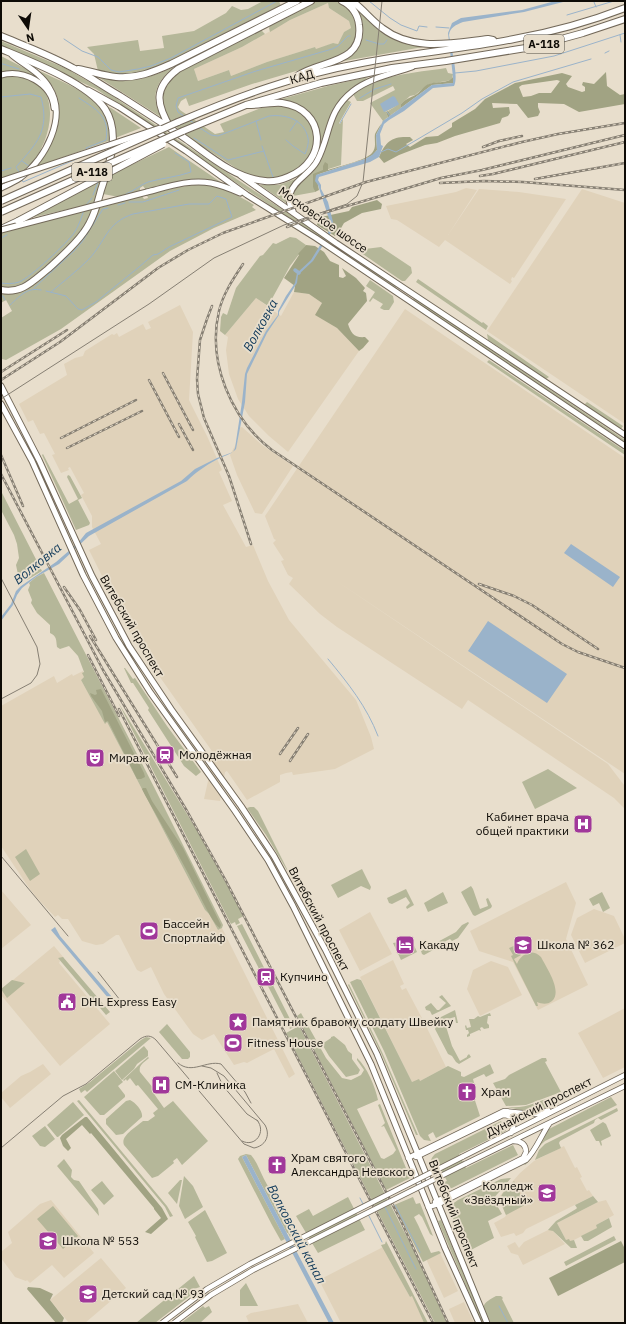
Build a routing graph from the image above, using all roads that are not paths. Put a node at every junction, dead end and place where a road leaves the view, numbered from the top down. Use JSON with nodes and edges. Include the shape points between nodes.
{"nodes":[{"id":1,"x":297,"y":1,"type":"edge"},
{"id":2,"x":310,"y":1,"type":"edge"},
{"id":3,"x":342,"y":1,"type":"edge"},
{"id":4,"x":352,"y":1,"type":"edge"},
{"id":5,"x":625,"y":8,"type":"edge"},
{"id":6,"x":625,"y":19,"type":"edge"},
{"id":7,"x":3,"y":36,"type":"edge"},
{"id":8,"x":444,"y":47,"type":"junction"},
{"id":9,"x":4,"y":50,"type":"edge"},
{"id":10,"x":418,"y":65,"type":"junction"},
{"id":11,"x":73,"y":68,"type":"junction"},
{"id":12,"x":1,"y":75,"type":"edge"},
{"id":13,"x":293,"y":79,"type":"junction"},
{"id":14,"x":79,"y":85,"type":"junction"},
{"id":15,"x":246,"y":105,"type":"junction"},
{"id":16,"x":178,"y":122,"type":"junction"},
{"id":17,"x":172,"y":129,"type":"junction"},
{"id":18,"x":183,"y":131,"type":"junction"},
{"id":19,"x":50,"y":139,"type":"junction"},
{"id":20,"x":237,"y":173,"type":"junction"},
{"id":21,"x":1,"y":181,"type":"edge"},
{"id":22,"x":1,"y":188,"type":"edge"},
{"id":23,"x":247,"y":195,"type":"junction"},
{"id":24,"x":1,"y":201,"type":"edge"},
{"id":25,"x":1,"y":212,"type":"edge"},
{"id":26,"x":297,"y":215,"type":"junction"},
{"id":27,"x":1,"y":229,"type":"edge"},
{"id":28,"x":407,"y":289,"type":"junction"},
{"id":29,"x":1,"y":290,"type":"edge"},
{"id":30,"x":402,"y":296,"type":"junction"},
{"id":31,"x":1,"y":386,"type":"edge"},
{"id":32,"x":1,"y":404,"type":"edge"},
{"id":33,"x":625,"y":435,"type":"edge"},
{"id":34,"x":625,"y":446,"type":"edge"},
{"id":35,"x":625,"y":1075,"type":"edge"},
{"id":36,"x":625,"y":1086,"type":"edge"},
{"id":37,"x":560,"y":1107,"type":"junction"},
{"id":38,"x":550,"y":1122,"type":"junction"},
{"id":39,"x":511,"y":1133,"type":"junction"},
{"id":40,"x":512,"y":1141,"type":"junction"},
{"id":41,"x":419,"y":1154,"type":"junction"},
{"id":42,"x":408,"y":1158,"type":"junction"},
{"id":43,"x":438,"y":1202,"type":"junction"},
{"id":44,"x":428,"y":1207,"type":"junction"},
{"id":45,"x":162,"y":1323,"type":"edge"},
{"id":46,"x":174,"y":1323,"type":"edge"},
{"id":47,"x":479,"y":1323,"type":"edge"},
{"id":48,"x":487,"y":1323,"type":"edge"}],
"edges":[{"from":1,"to":11,"type":"highway","via":[[171,64],[140,76],[114,77]]},
{"from":2,"to":17,"type":"highway","via":[[171,74],[159,97],[162,113]]},
{"from":3,"to":13,"type":"highway","via":[[351,7],[357,16],[360,29],[357,43],[337,61],[305,70]]},
{"from":4,"to":8,"type":"highway","via":[[394,36],[418,44]]},
{"from":5,"to":8,"type":"highway","number":"А-118","via":[[550,31],[498,42],[488,39]]},
{"from":6,"to":10,"type":"highway","name":"КАД","number":"А-118","via":[[532,47]]},
{"from":7,"to":11,"type":"highway","name":"Московское шоссе"},
{"from":8,"to":13,"type":"highway","name":"КАД","number":"А-118"},
{"from":9,"to":14,"type":"highway","name":"Московское шоссе"},
{"from":9,"to":19,"type":"main road","via":[[42,78],[52,93],[56,104],[56,119]]},
{"from":10,"to":15,"type":"highway","name":"КАД","number":"А-118","via":[[321,83]]},
{"from":10,"to":26,"type":"main road","via":[[373,79],[352,91],[340,103],[329,124],[321,154],[290,193],[290,206]]},
{"from":11,"to":17,"type":"highway","name":"Московское шоссе"},
{"from":12,"to":19,"type":"main road","via":[[12,73],[30,76],[45,89],[54,106]]},
{"from":13,"to":16,"type":"highway","name":"КАД","number":"А-118","via":[[249,93]]},
{"from":14,"to":23,"type":"main road","name":"Московское шоссе","via":[[125,111]]},
{"from":14,"to":29,"type":"highway","via":[[101,103],[109,116],[112,129],[108,171],[94,213],[77,242],[33,282],[18,290]]},
{"from":15,"to":18,"type":"highway","name":"КАД","number":"А-118"},
{"from":15,"to":20,"type":"highway","via":[[281,103],[303,111],[314,125],[316,148],[306,166],[296,174],[282,179],[260,180]]},
{"from":16,"to":21,"type":"main road","bridge":true},
{"from":16,"to":24,"type":"highway","name":"КАД","number":"А-118","bridge":true},
{"from":17,"to":20,"type":"highway","name":"Московское шоссе"},
{"from":18,"to":25,"type":"highway","name":"КАД","number":"А-118","bridge":true},
{"from":18,"to":27,"type":"highway","bridge":true,"via":[[164,144]]},
{"from":19,"to":22,"type":"main road","bridge":true,"via":[[46,148],[20,178]]},
{"from":20,"to":26,"type":"main road","name":"Московское шоссе"},
{"from":23,"to":27,"type":"main road","bridge":true,"via":[[218,185],[191,182]]},
{"from":23,"to":30,"type":"main road","name":"Московское шоссе"},
{"from":26,"to":28,"type":"main road","name":"Московское шоссе"},
{"from":28,"to":30,"type":"main road"},
{"from":28,"to":33,"type":"main road","name":"Московское шоссе"},
{"from":30,"to":34,"type":"main road","name":"Московское шоссе"},
{"from":31,"to":41,"type":"main road","name":"Витебский проспект","via":[[39,460],[80,552],[132,650],[277,861],[340,978],[377,1054]]},
{"from":32,"to":42,"type":"main road","name":"Витебский проспект","via":[[32,461],[94,598],[129,661],[268,860],[288,896],[377,1079]]},
{"from":35,"to":37,"type":"main road","name":"Дунайский проспект"},
{"from":36,"to":38,"type":"main road","name":"Дунайский проспект"},
{"from":37,"to":39,"type":"main road","name":"Дунайский проспект"},
{"from":37,"to":41,"type":"main road","via":[[536,1114],[504,1111]]},
{"from":38,"to":40,"type":"main road","name":"Дунайский проспект"},
{"from":38,"to":43,"type":"main road","via":[[526,1160]]},
{"from":39,"to":41,"type":"main road","via":[[513,1121],[509,1116],[503,1115]]},
{"from":39,"to":45,"type":"main road","name":"Дунайский проспект","bridge":true,"via":[[250,1264],[207,1289]]},
{"from":40,"to":43,"type":"main road","via":[[525,1146],[523,1158]]},
{"from":40,"to":46,"type":"main road","name":"Дунайский проспект","bridge":true,"via":[[253,1270],[211,1295]]},
{"from":41,"to":42,"type":"main road"},
{"from":41,"to":43,"type":"main road","name":"Витебский проспект"},
{"from":42,"to":44,"type":"main road","name":"Витебский проспект"},
{"from":43,"to":44,"type":"main road"},
{"from":43,"to":48,"type":"main road","name":"Витебский проспект"},
{"from":44,"to":47,"type":"main road","name":"Витебский проспект"}]}
